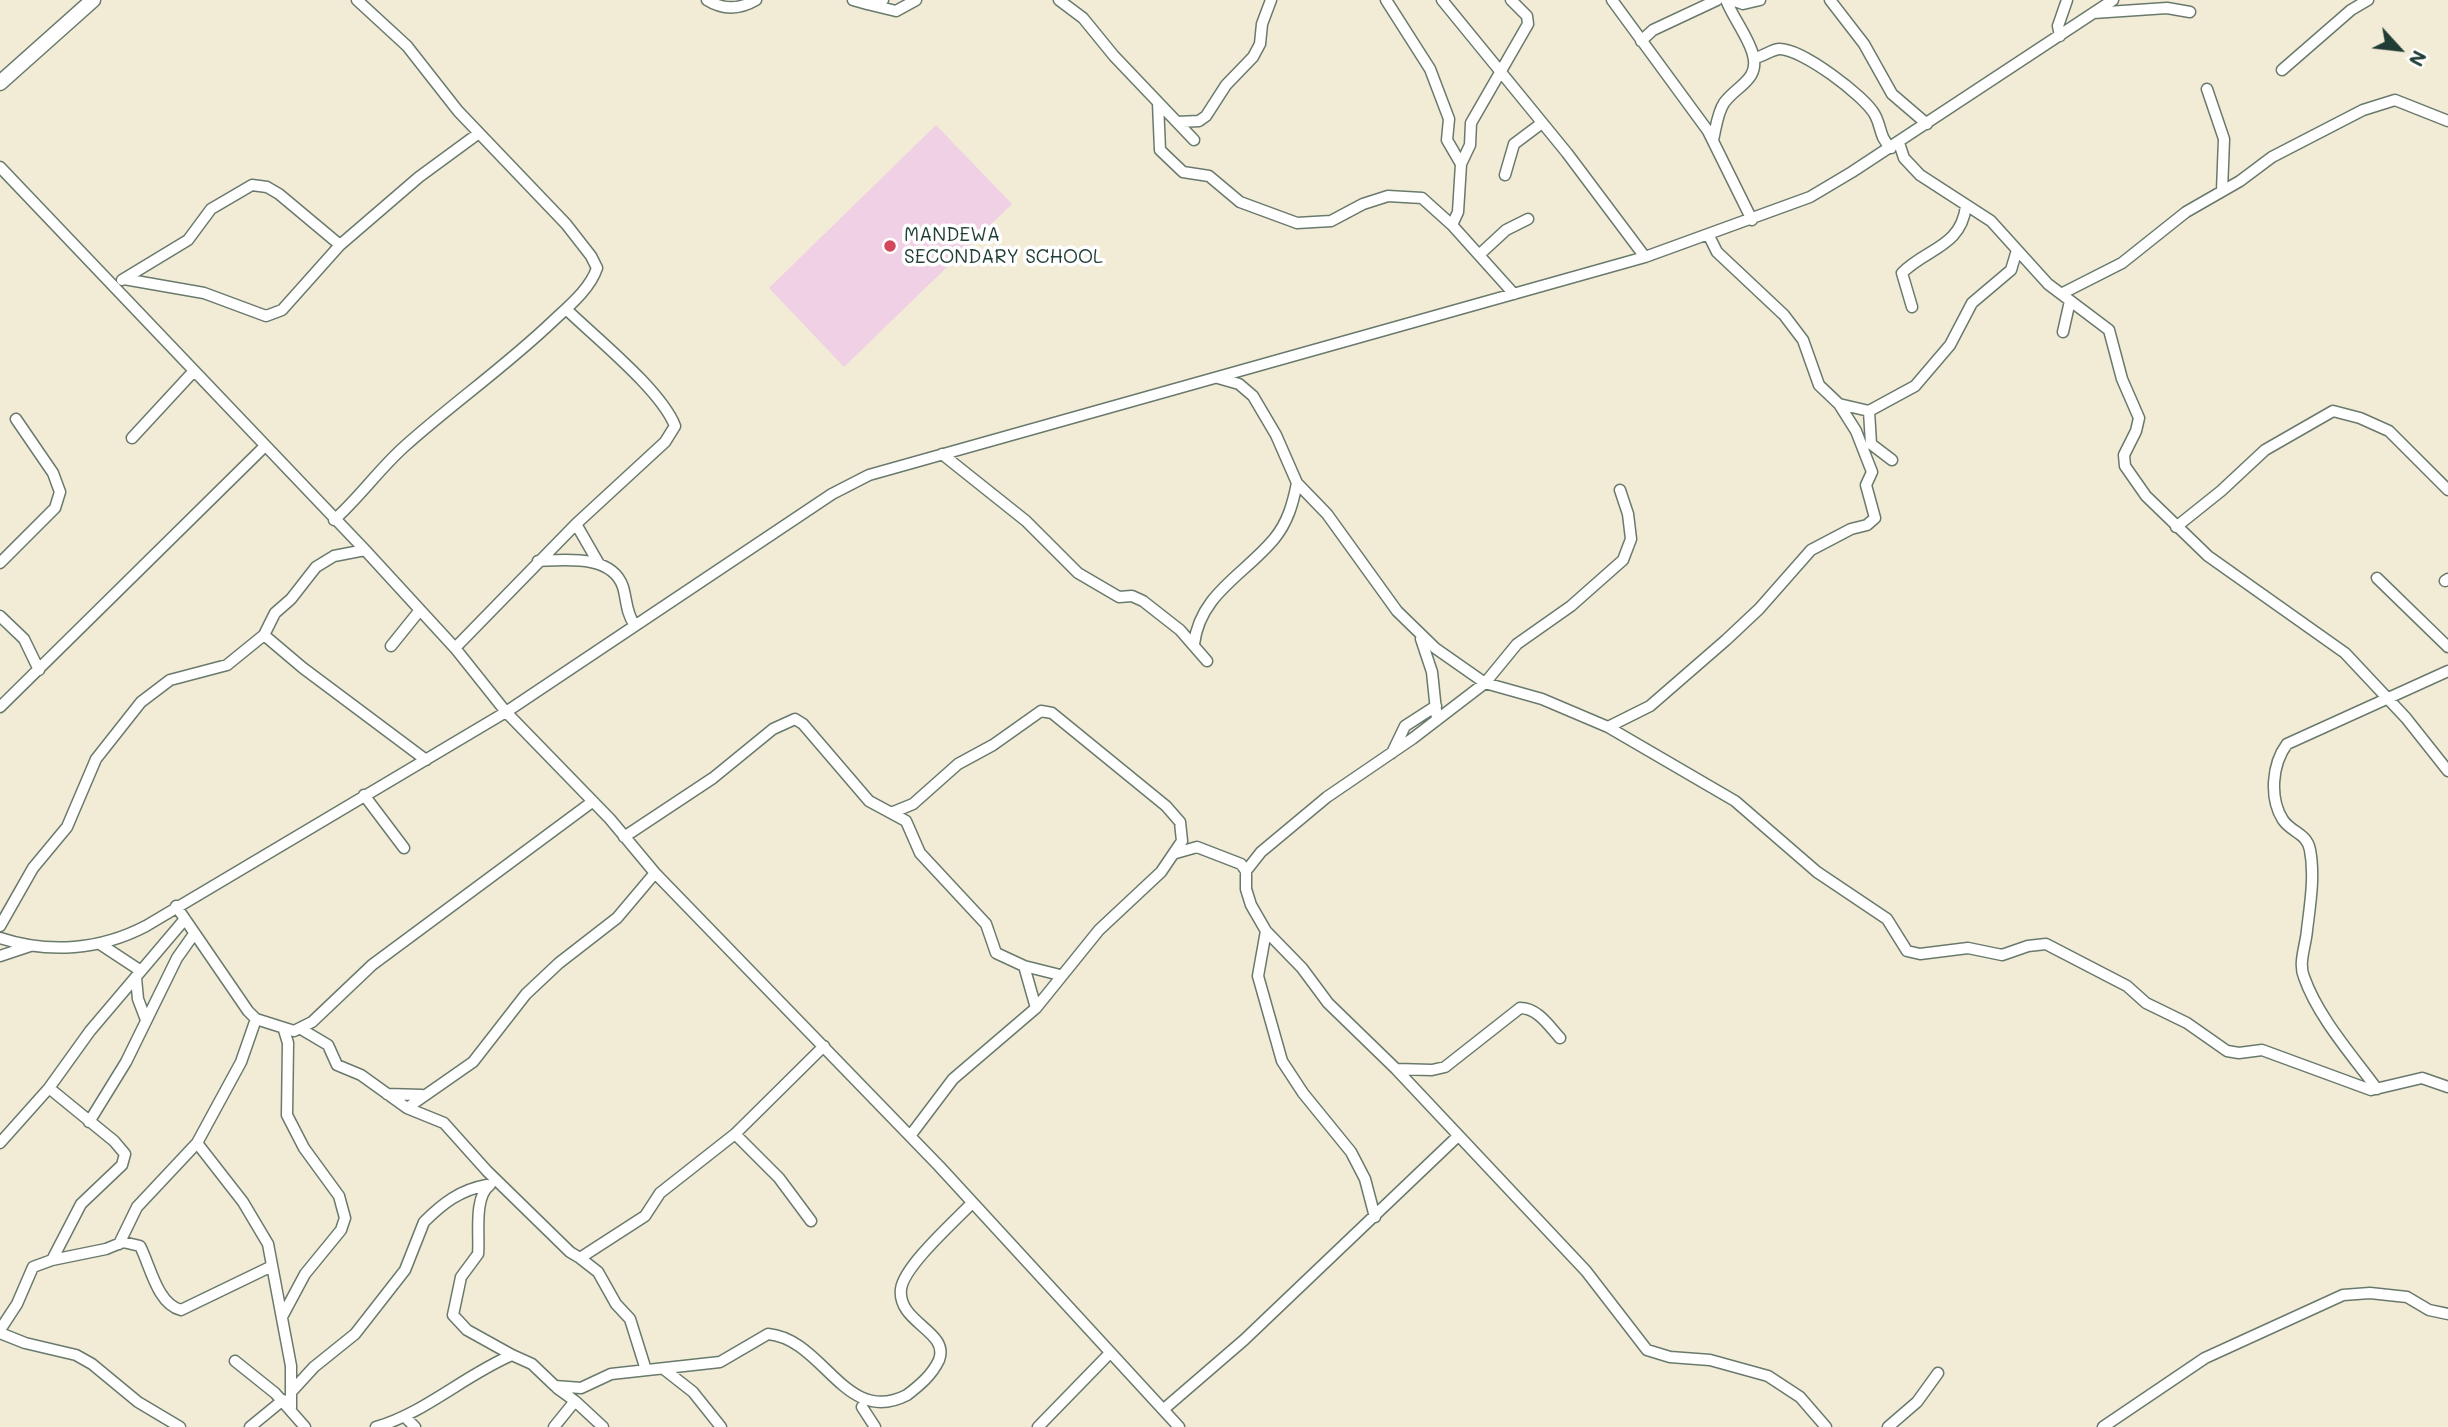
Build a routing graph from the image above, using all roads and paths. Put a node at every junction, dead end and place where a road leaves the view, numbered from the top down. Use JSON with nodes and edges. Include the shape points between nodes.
{"nodes":[{"id":1,"x":93,"y":0,"type":"edge"},
{"id":2,"x":357,"y":0,"type":"edge"},
{"id":3,"x":707,"y":0,"type":"edge"},
{"id":4,"x":755,"y":0,"type":"edge"},
{"id":5,"x":853,"y":0,"type":"edge"},
{"id":6,"x":883,"y":0,"type":"edge"},
{"id":7,"x":916,"y":0,"type":"edge"},
{"id":8,"x":1059,"y":0,"type":"edge"},
{"id":9,"x":1271,"y":0,"type":"edge"},
{"id":10,"x":1386,"y":0,"type":"edge"},
{"id":11,"x":1442,"y":0,"type":"edge"},
{"id":12,"x":1511,"y":0,"type":"edge"},
{"id":13,"x":1612,"y":0,"type":"edge"},
{"id":14,"x":1717,"y":0,"type":"edge"},
{"id":15,"x":1726,"y":0,"type":"edge"},
{"id":16,"x":1732,"y":0,"type":"edge"},
{"id":17,"x":1760,"y":0,"type":"edge"},
{"id":18,"x":1830,"y":0,"type":"edge"},
{"id":19,"x":2067,"y":0,"type":"edge"},
{"id":20,"x":2113,"y":0,"type":"edge"},
{"id":21,"x":2368,"y":0,"type":"edge"},
{"id":22,"x":867,"y":4,"type":"junction"},
{"id":23,"x":2190,"y":12,"type":"dead end"},
{"id":24,"x":2093,"y":13,"type":"junction"},
{"id":25,"x":2060,"y":36,"type":"junction"},
{"id":26,"x":1641,"y":41,"type":"junction"},
{"id":27,"x":1754,"y":58,"type":"junction"},
{"id":28,"x":2282,"y":70,"type":"dead end"},
{"id":29,"x":1500,"y":74,"type":"junction"},
{"id":30,"x":0,"y":83,"type":"edge"},
{"id":31,"x":2207,"y":89,"type":"dead end"},
{"id":32,"x":1158,"y":103,"type":"junction"},
{"id":33,"x":2448,"y":121,"type":"edge"},
{"id":34,"x":1177,"y":122,"type":"junction"},
{"id":35,"x":1542,"y":123,"type":"junction"},
{"id":36,"x":1927,"y":124,"type":"junction"},
{"id":37,"x":479,"y":134,"type":"junction"},
{"id":38,"x":1194,"y":140,"type":"dead end"},
{"id":39,"x":1713,"y":140,"type":"junction"},
{"id":40,"x":1895,"y":146,"type":"junction"},
{"id":41,"x":1461,"y":164,"type":"junction"},
{"id":42,"x":0,"y":167,"type":"edge"},
{"id":43,"x":1505,"y":175,"type":"dead end"},
{"id":44,"x":2222,"y":191,"type":"junction"},
{"id":45,"x":1966,"y":206,"type":"junction"},
{"id":46,"x":1528,"y":219,"type":"dead end"},
{"id":47,"x":1752,"y":220,"type":"junction"},
{"id":48,"x":1451,"y":225,"type":"junction"},
{"id":49,"x":1709,"y":236,"type":"junction"},
{"id":50,"x":340,"y":245,"type":"junction"},
{"id":51,"x":2017,"y":250,"type":"junction"},
{"id":52,"x":1480,"y":254,"type":"junction"},
{"id":53,"x":1644,"y":257,"type":"junction"},
{"id":54,"x":124,"y":279,"type":"junction"},
{"id":55,"x":113,"y":285,"type":"junction"},
{"id":56,"x":1514,"y":294,"type":"junction"},
{"id":57,"x":2066,"y":298,"type":"junction"},
{"id":58,"x":1912,"y":307,"type":"dead end"},
{"id":59,"x":566,"y":309,"type":"junction"},
{"id":60,"x":2063,"y":332,"type":"dead end"},
{"id":61,"x":193,"y":372,"type":"junction"},
{"id":62,"x":1215,"y":377,"type":"junction"},
{"id":63,"x":1839,"y":404,"type":"junction"},
{"id":64,"x":1869,"y":411,"type":"junction"},
{"id":65,"x":16,"y":419,"type":"dead end"},
{"id":66,"x":132,"y":438,"type":"dead end"},
{"id":67,"x":264,"y":447,"type":"junction"},
{"id":68,"x":942,"y":454,"type":"junction"},
{"id":69,"x":1892,"y":460,"type":"dead end"},
{"id":70,"x":1297,"y":483,"type":"junction"},
{"id":71,"x":1619,"y":490,"type":"dead end"},
{"id":72,"x":2448,"y":490,"type":"edge"},
{"id":73,"x":334,"y":520,"type":"junction"},
{"id":74,"x":576,"y":524,"type":"junction"},
{"id":75,"x":2176,"y":527,"type":"junction"},
{"id":76,"x":365,"y":550,"type":"junction"},
{"id":77,"x":538,"y":561,"type":"junction"},
{"id":78,"x":0,"y":563,"type":"edge"},
{"id":79,"x":599,"y":564,"type":"junction"},
{"id":80,"x":2377,"y":578,"type":"dead end"},
{"id":81,"x":420,"y":610,"type":"junction"},
{"id":82,"x":0,"y":616,"type":"edge"},
{"id":83,"x":634,"y":624,"type":"junction"},
{"id":84,"x":1419,"y":633,"type":"junction"},
{"id":85,"x":264,"y":635,"type":"junction"},
{"id":86,"x":1194,"y":644,"type":"junction"},
{"id":87,"x":391,"y":646,"type":"dead end"},
{"id":88,"x":2448,"y":647,"type":"edge"},
{"id":89,"x":455,"y":648,"type":"junction"},
{"id":90,"x":1207,"y":662,"type":"dead end"},
{"id":91,"x":39,"y":670,"type":"junction"},
{"id":92,"x":2448,"y":671,"type":"edge"},
{"id":93,"x":1485,"y":683,"type":"junction"},
{"id":94,"x":2385,"y":697,"type":"junction"},
{"id":95,"x":1436,"y":706,"type":"junction"},
{"id":96,"x":0,"y":707,"type":"edge"},
{"id":97,"x":506,"y":712,"type":"junction"},
{"id":98,"x":1437,"y":720,"type":"junction"},
{"id":99,"x":1608,"y":727,"type":"junction"},
{"id":100,"x":1392,"y":753,"type":"junction"},
{"id":101,"x":426,"y":760,"type":"junction"},
{"id":102,"x":2448,"y":771,"type":"edge"},
{"id":103,"x":364,"y":795,"type":"junction"},
{"id":104,"x":592,"y":802,"type":"junction"},
{"id":105,"x":891,"y":813,"type":"junction"},
{"id":106,"x":624,"y":837,"type":"junction"},
{"id":107,"x":404,"y":848,"type":"dead end"},
{"id":108,"x":1176,"y":853,"type":"junction"},
{"id":109,"x":1246,"y":871,"type":"junction"},
{"id":110,"x":655,"y":873,"type":"junction"},
{"id":111,"x":176,"y":906,"type":"junction"},
{"id":112,"x":185,"y":919,"type":"junction"},
{"id":113,"x":0,"y":926,"type":"edge"},
{"id":114,"x":1266,"y":931,"type":"junction"},
{"id":115,"x":194,"y":934,"type":"junction"},
{"id":116,"x":0,"y":938,"type":"edge"},
{"id":117,"x":100,"y":944,"type":"junction"},
{"id":118,"x":33,"y":945,"type":"junction"},
{"id":119,"x":0,"y":956,"type":"edge"},
{"id":120,"x":1024,"y":966,"type":"junction"},
{"id":121,"x":139,"y":974,"type":"junction"},
{"id":122,"x":1060,"y":975,"type":"junction"},
{"id":123,"x":1036,"y":1008,"type":"junction"},
{"id":124,"x":256,"y":1019,"type":"junction"},
{"id":125,"x":146,"y":1020,"type":"junction"},
{"id":126,"x":301,"y":1029,"type":"junction"},
{"id":127,"x":284,"y":1030,"type":"junction"},
{"id":128,"x":1560,"y":1038,"type":"dead end"},
{"id":129,"x":824,"y":1046,"type":"junction"},
{"id":130,"x":1396,"y":1069,"type":"junction"},
{"id":131,"x":2448,"y":1087,"type":"edge"},
{"id":132,"x":49,"y":1088,"type":"junction"},
{"id":133,"x":2377,"y":1089,"type":"junction"},
{"id":134,"x":387,"y":1094,"type":"junction"},
{"id":135,"x":422,"y":1095,"type":"junction"},
{"id":136,"x":407,"y":1108,"type":"junction"},
{"id":137,"x":89,"y":1122,"type":"junction"},
{"id":138,"x":735,"y":1134,"type":"junction"},
{"id":139,"x":910,"y":1136,"type":"junction"},
{"id":140,"x":1457,"y":1136,"type":"junction"},
{"id":141,"x":0,"y":1143,"type":"edge"},
{"id":142,"x":197,"y":1143,"type":"junction"},
{"id":143,"x":499,"y":1184,"type":"junction"},
{"id":144,"x":487,"y":1185,"type":"junction"},
{"id":145,"x":972,"y":1203,"type":"junction"},
{"id":146,"x":1375,"y":1217,"type":"junction"},
{"id":147,"x":811,"y":1221,"type":"dead end"},
{"id":148,"x":119,"y":1244,"type":"junction"},
{"id":149,"x":580,"y":1258,"type":"junction"},
{"id":150,"x":52,"y":1260,"type":"junction"},
{"id":151,"x":270,"y":1267,"type":"junction"},
{"id":152,"x":2448,"y":1314,"type":"edge"},
{"id":153,"x":282,"y":1317,"type":"junction"},
{"id":154,"x":0,"y":1332,"type":"edge"},
{"id":155,"x":1110,"y":1353,"type":"junction"},
{"id":156,"x":512,"y":1355,"type":"junction"},
{"id":157,"x":235,"y":1361,"type":"dead end"},
{"id":158,"x":646,"y":1370,"type":"junction"},
{"id":159,"x":665,"y":1370,"type":"junction"},
{"id":160,"x":1938,"y":1373,"type":"dead end"},
{"id":161,"x":555,"y":1386,"type":"junction"},
{"id":162,"x":292,"y":1391,"type":"junction"},
{"id":163,"x":575,"y":1401,"type":"junction"},
{"id":164,"x":287,"y":1404,"type":"junction"},
{"id":165,"x":862,"y":1408,"type":"junction"},
{"id":166,"x":1164,"y":1409,"type":"junction"},
{"id":167,"x":405,"y":1417,"type":"junction"},
{"id":168,"x":304,"y":1425,"type":"edge"},
{"id":169,"x":180,"y":1427,"type":"edge"},
{"id":170,"x":250,"y":1427,"type":"edge"},
{"id":171,"x":317,"y":1427,"type":"edge"},
{"id":172,"x":376,"y":1427,"type":"edge"},
{"id":173,"x":415,"y":1427,"type":"edge"},
{"id":174,"x":554,"y":1427,"type":"edge"},
{"id":175,"x":603,"y":1427,"type":"edge"},
{"id":176,"x":721,"y":1427,"type":"edge"},
{"id":177,"x":875,"y":1427,"type":"edge"},
{"id":178,"x":1038,"y":1427,"type":"edge"},
{"id":179,"x":1179,"y":1427,"type":"edge"},
{"id":180,"x":1826,"y":1427,"type":"edge"},
{"id":181,"x":1888,"y":1427,"type":"edge"},
{"id":182,"x":2102,"y":1427,"type":"edge"}],
"edges":[{"from":1,"to":30,"type":"main road"},
{"from":2,"to":37,"type":"street","via":[[407,46]]},
{"from":3,"to":4,"type":"street","via":[[729,8]]},
{"from":5,"to":22,"type":"street"},
{"from":6,"to":22,"type":"street"},
{"from":7,"to":22,"type":"street","via":[[896,11]]},
{"from":8,"to":32,"type":"street","via":[[1083,18]]},
{"from":9,"to":34,"type":"street","via":[[1253,57],[1226,85],[1206,116]]},
{"from":10,"to":41,"type":"street","via":[[1430,69],[1449,119],[1447,140]]},
{"from":11,"to":29,"type":"street"},
{"from":12,"to":29,"type":"street","via":[[1527,16],[1528,24]]},
{"from":13,"to":26,"type":"street"},
{"from":14,"to":26,"type":"street","via":[[1653,30]]},
{"from":15,"to":27,"type":"street"},
{"from":16,"to":17,"type":"street","via":[[1743,4]]},
{"from":18,"to":36,"type":"street","via":[[1864,44],[1892,94]]},
{"from":19,"to":25,"type":"street","via":[[2058,26]]},
{"from":20,"to":24,"type":"street"},
{"from":21,"to":28,"type":"street"},
{"from":23,"to":24,"type":"street","via":[[2167,8]]},
{"from":24,"to":25,"type":"street"},
{"from":25,"to":36,"type":"street"},
{"from":26,"to":39,"type":"street"},
{"from":27,"to":39,"type":"street","via":[[1749,80],[1720,112]]},
{"from":27,"to":40,"type":"street","via":[[1781,49],[1822,67],[1874,113],[1882,140]]},
{"from":29,"to":35,"type":"street"},
{"from":29,"to":41,"type":"street","via":[[1474,116],[1470,145]]},
{"from":31,"to":44,"type":"street","via":[[2224,139]]},
{"from":32,"to":34,"type":"street"},
{"from":32,"to":48,"type":"street","via":[[1160,150],[1167,160],[1183,172],[1209,176],[1240,202],[1265,214],[1314,224],[1331,222],[1363,204],[1402,195],[1429,203]]},
{"from":33,"to":44,"type":"street","via":[[2388,100],[2272,157]]},
{"from":34,"to":38,"type":"street"},
{"from":35,"to":43,"type":"street","via":[[1514,145]]},
{"from":35,"to":53,"type":"street"},
{"from":36,"to":40,"type":"street"},
{"from":37,"to":50,"type":"street","via":[[419,177]]},
{"from":37,"to":59,"type":"street","via":[[592,256],[597,268],[594,279]]},
{"from":39,"to":47,"type":"street"},
{"from":40,"to":45,"type":"street","via":[[1920,175]]},
{"from":40,"to":47,"type":"street","via":[[1821,191]]},
{"from":41,"to":48,"type":"street","via":[[1458,212]]},
{"from":42,"to":55,"type":"street"},
{"from":44,"to":57,"type":"street"},
{"from":45,"to":51,"type":"street","via":[[1991,221]]},
{"from":45,"to":58,"type":"street","via":[[1964,222],[1955,235],[1902,273]]},
{"from":46,"to":52,"type":"street","via":[[1506,230]]},
{"from":47,"to":49,"type":"street"},
{"from":48,"to":52,"type":"street"},
{"from":49,"to":53,"type":"street"},
{"from":49,"to":63,"type":"street","via":[[1717,252],[1794,327],[1819,385]]},
{"from":50,"to":54,"type":"street","via":[[274,315],[247,311],[186,288]]},
{"from":50,"to":54,"type":"street","via":[[279,194],[252,185],[211,209],[188,240]]},
{"from":51,"to":57,"type":"street"},
{"from":51,"to":64,"type":"street","via":[[2011,270],[1972,303],[1950,345],[1915,386]]},
{"from":52,"to":56,"type":"street"},
{"from":53,"to":56,"type":"street"},
{"from":54,"to":55,"type":"street"},
{"from":55,"to":61,"type":"street"},
{"from":56,"to":62,"type":"street"},
{"from":57,"to":60,"type":"street"},
{"from":57,"to":75,"type":"street","via":[[2112,335],[2122,379],[2139,418],[2124,455],[2125,466]]},
{"from":59,"to":73,"type":"street","via":[[404,447]]},
{"from":59,"to":74,"type":"street","via":[[638,378],[671,415],[675,426],[665,442]]},
{"from":61,"to":66,"type":"street"},
{"from":61,"to":67,"type":"street"},
{"from":62,"to":68,"type":"street"},
{"from":62,"to":70,"type":"street","via":[[1239,384],[1259,403]]},
{"from":63,"to":64,"type":"street"},
{"from":63,"to":99,"type":"street","via":[[1856,431],[1872,472],[1866,485],[1875,514],[1871,523],[1811,550],[1726,640],[1650,706]]},
{"from":64,"to":69,"type":"street","via":[[1871,444]]},
{"from":65,"to":78,"type":"street","via":[[53,473],[60,492],[55,508]]},
{"from":67,"to":73,"type":"street"},
{"from":67,"to":91,"type":"street"},
{"from":68,"to":83,"type":"street","via":[[892,466],[852,483]]},
{"from":68,"to":86,"type":"street","via":[[1026,521],[1078,573],[1119,597],[1143,601]]},
{"from":70,"to":84,"type":"street","via":[[1327,514],[1381,592]]},
{"from":70,"to":86,"type":"street","via":[[1285,523],[1205,606]]},
{"from":71,"to":93,"type":"street","via":[[1631,539],[1623,560],[1571,606],[1517,644]]},
{"from":72,"to":75,"type":"street","via":[[2389,431],[2333,411],[2265,450]]},
{"from":73,"to":76,"type":"street"},
{"from":74,"to":77,"type":"street"},
{"from":74,"to":79,"type":"street"},
{"from":75,"to":94,"type":"street","via":[[2272,604],[2345,653]]},
{"from":76,"to":81,"type":"street"},
{"from":76,"to":85,"type":"street","via":[[334,556],[316,567],[275,613]]},
{"from":77,"to":79,"type":"street"},
{"from":77,"to":89,"type":"street"},
{"from":79,"to":83,"type":"street","via":[[619,579]]},
{"from":80,"to":88,"type":"street"},
{"from":81,"to":87,"type":"street"},
{"from":81,"to":89,"type":"street"},
{"from":82,"to":91,"type":"street","via":[[24,639]]},
{"from":83,"to":97,"type":"street"},
{"from":84,"to":93,"type":"street"},
{"from":84,"to":95,"type":"street","via":[[1432,672]]},
{"from":85,"to":101,"type":"street"},
{"from":85,"to":113,"type":"street","via":[[222,668],[170,680],[141,702],[96,759],[67,827],[33,868]]},
{"from":86,"to":90,"type":"street"},
{"from":89,"to":97,"type":"street"},
{"from":91,"to":96,"type":"street"},
{"from":92,"to":94,"type":"street"},
{"from":93,"to":98,"type":"street"},
{"from":93,"to":99,"type":"street","via":[[1542,699]]},
{"from":94,"to":102,"type":"street"},
{"from":94,"to":133,"type":"street","via":[[2287,744],[2274,787],[2284,821],[2304,836],[2310,847],[2312,887],[2303,976]]},
{"from":95,"to":98,"type":"street"},
{"from":95,"to":100,"type":"street","via":[[1405,726]]},
{"from":97,"to":101,"type":"street"},
{"from":97,"to":104,"type":"street"},
{"from":98,"to":100,"type":"street"},
{"from":99,"to":133,"type":"street","via":[[1746,808],[1817,872],[1887,919],[1907,951],[1920,954],[1968,948],[2001,955],[2046,944],[2127,986],[2146,1003],[2187,1023],[2227,1051],[2262,1050],[2362,1088]]},
{"from":100,"to":109,"type":"street","via":[[1327,797],[1261,852]]},
{"from":101,"to":103,"type":"street"},
{"from":103,"to":107,"type":"street"},
{"from":103,"to":111,"type":"street"},
{"from":104,"to":106,"type":"street"},
{"from":104,"to":126,"type":"street","via":[[372,965]]},
{"from":105,"to":106,"type":"street","via":[[869,801],[795,719],[774,729],[713,778]]},
{"from":105,"to":108,"type":"street","via":[[923,797],[958,764],[1035,714],[1047,711],[1142,783],[1176,817],[1182,831]]},
{"from":105,"to":120,"type":"street","via":[[906,821],[920,853],[977,911],[996,953]]},
{"from":106,"to":110,"type":"street"},
{"from":108,"to":109,"type":"street","via":[[1197,847],[1241,863]]},
{"from":108,"to":122,"type":"street"},
{"from":109,"to":114,"type":"street","via":[[1251,905]]},
{"from":110,"to":129,"type":"street"},
{"from":110,"to":135,"type":"street","via":[[617,918],[526,994],[473,1062]]},
{"from":111,"to":112,"type":"street"},
{"from":111,"to":117,"type":"street","via":[[121,939]]},
{"from":112,"to":115,"type":"street"},
{"from":112,"to":121,"type":"street"},
{"from":114,"to":130,"type":"street","via":[[1349,1026]]},
{"from":114,"to":146,"type":"street","via":[[1258,976],[1282,1061],[1355,1158]]},
{"from":115,"to":124,"type":"street"},
{"from":115,"to":125,"type":"street"},
{"from":116,"to":118,"type":"street"},
{"from":117,"to":118,"type":"street"},
{"from":117,"to":121,"type":"street"},
{"from":118,"to":119,"type":"street"},
{"from":120,"to":122,"type":"street"},
{"from":120,"to":123,"type":"street"},
{"from":121,"to":125,"type":"street","via":[[138,999]]},
{"from":121,"to":132,"type":"street"},
{"from":122,"to":123,"type":"street"},
{"from":123,"to":139,"type":"street","via":[[953,1079]]},
{"from":124,"to":127,"type":"street"},
{"from":124,"to":142,"type":"street","via":[[241,1062]]},
{"from":125,"to":137,"type":"street"},
{"from":126,"to":127,"type":"street"},
{"from":126,"to":134,"type":"street","via":[[328,1045],[337,1065]]},
{"from":127,"to":153,"type":"street","via":[[288,1042],[287,1115],[304,1148],[339,1196],[345,1218],[341,1230],[305,1274]]},
{"from":128,"to":130,"type":"street","via":[[1537,1013],[1520,1008],[1445,1067]]},
{"from":129,"to":138,"type":"street"},
{"from":129,"to":139,"type":"street"},
{"from":130,"to":140,"type":"street"},
{"from":131,"to":133,"type":"street","via":[[2422,1078]]},
{"from":132,"to":137,"type":"street"},
{"from":132,"to":141,"type":"street"},
{"from":134,"to":135,"type":"street"},
{"from":134,"to":136,"type":"street"},
{"from":135,"to":136,"type":"street"},
{"from":136,"to":143,"type":"street","via":[[444,1123]]},
{"from":137,"to":150,"type":"street","via":[[121,1147],[125,1159],[81,1204]]},
{"from":138,"to":147,"type":"street","via":[[779,1178]]},
{"from":138,"to":149,"type":"street","via":[[660,1193],[645,1216]]},
{"from":139,"to":145,"type":"street"},
{"from":140,"to":146,"type":"street"},
{"from":140,"to":180,"type":"street","via":[[1586,1271],[1647,1350],[1768,1376],[1800,1397]]},
{"from":142,"to":148,"type":"street","via":[[137,1207]]},
{"from":142,"to":151,"type":"street","via":[[264,1235]]},
{"from":143,"to":144,"type":"street"},
{"from":143,"to":149,"type":"street"},
{"from":144,"to":156,"type":"street","via":[[477,1223],[478,1254],[461,1277],[453,1315],[467,1330]]},
{"from":144,"to":162,"type":"street","via":[[455,1195],[424,1222],[405,1270],[373,1311],[355,1334]]},
{"from":145,"to":155,"type":"street"},
{"from":145,"to":165,"type":"street","via":[[915,1265],[901,1289],[909,1316],[939,1343],[940,1355],[932,1373],[890,1408]]},
{"from":146,"to":166,"type":"street","via":[[1210,1372]]},
{"from":148,"to":150,"type":"street"},
{"from":148,"to":151,"type":"street","via":[[140,1246],[160,1291],[181,1310]]},
{"from":149,"to":158,"type":"street","via":[[598,1272],[630,1319]]},
{"from":150,"to":154,"type":"street","via":[[31,1270]]},
{"from":151,"to":153,"type":"street"},
{"from":152,"to":182,"type":"street","via":[[2429,1310],[2407,1297],[2343,1295],[2226,1347]]},
{"from":153,"to":162,"type":"street"},
{"from":154,"to":169,"type":"street","via":[[76,1355]]},
{"from":155,"to":166,"type":"street"},
{"from":155,"to":178,"type":"street"},
{"from":156,"to":161,"type":"street","via":[[532,1364]]},
{"from":156,"to":167,"type":"street","via":[[468,1376]]},
{"from":157,"to":164,"type":"street"},
{"from":158,"to":159,"type":"street"},
{"from":158,"to":161,"type":"street","via":[[611,1374],[581,1388]]},
{"from":159,"to":165,"type":"street","via":[[720,1362],[758,1338],[778,1335]]},
{"from":159,"to":176,"type":"street","via":[[693,1392]]},
{"from":160,"to":181,"type":"street","via":[[1917,1402]]},
{"from":161,"to":163,"type":"street"},
{"from":162,"to":164,"type":"street"},
{"from":163,"to":174,"type":"street"},
{"from":163,"to":175,"type":"street"},
{"from":164,"to":168,"type":"street"},
{"from":164,"to":170,"type":"street"},
{"from":165,"to":177,"type":"street"},
{"from":166,"to":179,"type":"street"},
{"from":167,"to":172,"type":"street"},
{"from":167,"to":173,"type":"street"},
{"from":168,"to":171,"type":"street"}]}
